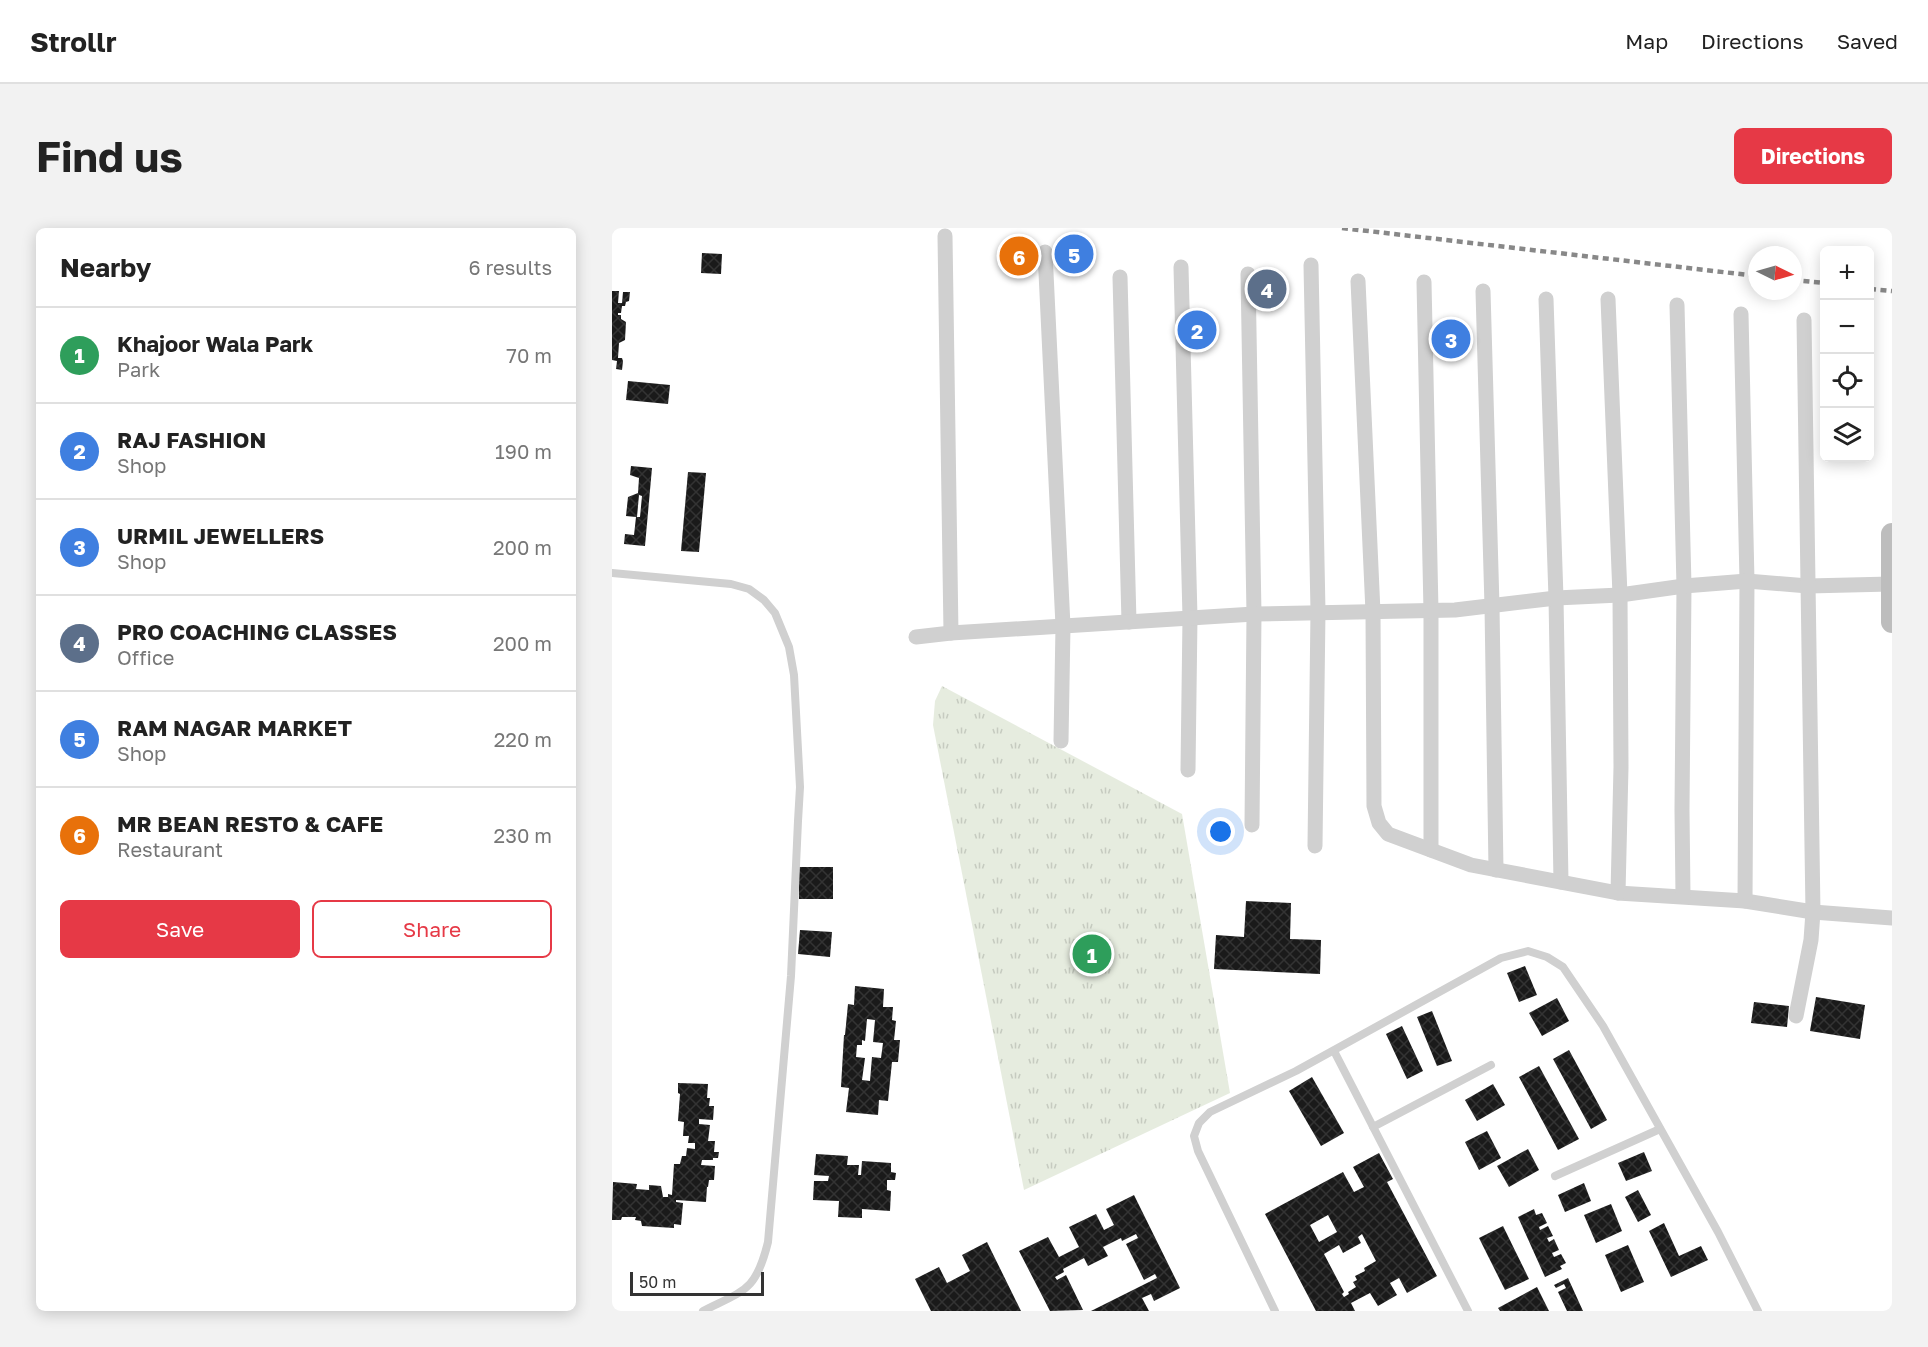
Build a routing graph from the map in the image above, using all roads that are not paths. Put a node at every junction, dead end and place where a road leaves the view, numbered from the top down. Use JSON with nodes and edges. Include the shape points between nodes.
{"nodes":[{"id":1,"x":945,"y":236,"type":"dead end"},
{"id":2,"x":1045,"y":252,"type":"dead end"},
{"id":3,"x":1311,"y":265,"type":"dead end"},
{"id":4,"x":1181,"y":267,"type":"dead end"},
{"id":5,"x":1248,"y":274,"type":"dead end"},
{"id":6,"x":1120,"y":277,"type":"dead end"},
{"id":7,"x":1358,"y":281,"type":"dead end"},
{"id":8,"x":1424,"y":282,"type":"dead end"},
{"id":9,"x":1483,"y":291,"type":"dead end"},
{"id":10,"x":1608,"y":298,"type":"dead end"},
{"id":11,"x":1546,"y":299,"type":"dead end"},
{"id":12,"x":1677,"y":305,"type":"dead end"},
{"id":13,"x":1741,"y":314,"type":"dead end"},
{"id":14,"x":1804,"y":320,"type":"dead end"},
{"id":15,"x":1892,"y":534,"type":"edge"},
{"id":16,"x":612,"y":573,"type":"edge"},
{"id":17,"x":1747,"y":581,"type":"junction"},
{"id":18,"x":1891,"y":584,"type":"edge"},
{"id":19,"x":1684,"y":586,"type":"junction"},
{"id":20,"x":1808,"y":586,"type":"junction"},
{"id":21,"x":1620,"y":595,"type":"junction"},
{"id":22,"x":1556,"y":598,"type":"junction"},
{"id":23,"x":1492,"y":606,"type":"junction"},
{"id":24,"x":1431,"y":611,"type":"junction"},
{"id":25,"x":1318,"y":612,"type":"junction"},
{"id":26,"x":1373,"y":612,"type":"junction"},
{"id":27,"x":1254,"y":614,"type":"junction"},
{"id":28,"x":1190,"y":617,"type":"junction"},
{"id":29,"x":1129,"y":622,"type":"junction"},
{"id":30,"x":1892,"y":622,"type":"edge"},
{"id":31,"x":1063,"y":626,"type":"junction"},
{"id":32,"x":951,"y":633,"type":"junction"},
{"id":33,"x":916,"y":637,"type":"dead end"},
{"id":34,"x":1061,"y":741,"type":"dead end"},
{"id":35,"x":1188,"y":770,"type":"dead end"},
{"id":36,"x":1252,"y":825,"type":"dead end"},
{"id":37,"x":1315,"y":846,"type":"dead end"},
{"id":38,"x":1431,"y":850,"type":"junction"},
{"id":39,"x":1496,"y":870,"type":"junction"},
{"id":40,"x":1561,"y":882,"type":"junction"},
{"id":41,"x":1618,"y":893,"type":"junction"},
{"id":42,"x":1683,"y":896,"type":"junction"},
{"id":43,"x":1745,"y":901,"type":"junction"},
{"id":44,"x":1813,"y":912,"type":"junction"},
{"id":45,"x":1892,"y":918,"type":"edge"},
{"id":46,"x":1796,"y":1016,"type":"dead end"},
{"id":47,"x":1334,"y":1051,"type":"junction"},
{"id":48,"x":1491,"y":1065,"type":"dead end"},
{"id":49,"x":1373,"y":1127,"type":"junction"},
{"id":50,"x":1660,"y":1129,"type":"junction"},
{"id":51,"x":1555,"y":1176,"type":"dead end"},
{"id":52,"x":703,"y":1311,"type":"edge"},
{"id":53,"x":1275,"y":1311,"type":"edge"},
{"id":54,"x":1468,"y":1311,"type":"edge"},
{"id":55,"x":1758,"y":1311,"type":"edge"}],
"edges":[{"from":1,"to":32,"type":"street"},
{"from":2,"to":31,"type":"street"},
{"from":3,"to":25,"type":"street"},
{"from":4,"to":28,"type":"street"},
{"from":5,"to":27,"type":"street"},
{"from":6,"to":29,"type":"street"},
{"from":7,"to":26,"type":"street"},
{"from":8,"to":24,"type":"street"},
{"from":9,"to":23,"type":"street"},
{"from":10,"to":21,"type":"street"},
{"from":11,"to":22,"type":"street"},
{"from":12,"to":19,"type":"street"},
{"from":13,"to":17,"type":"street"},
{"from":14,"to":20,"type":"street"},
{"from":15,"to":18,"type":"street"},
{"from":16,"to":52,"type":"lane","via":[[749,589],[776,613],[789,647],[794,675],[800,787],[798,833],[791,976],[768,1242],[754,1281],[743,1292]]},
{"from":17,"to":19,"type":"street"},
{"from":17,"to":20,"type":"street"},
{"from":17,"to":43,"type":"street"},
{"from":18,"to":20,"type":"street"},
{"from":18,"to":30,"type":"street"},
{"from":19,"to":21,"type":"street"},
{"from":19,"to":42,"type":"street"},
{"from":20,"to":44,"type":"street"},
{"from":21,"to":22,"type":"street"},
{"from":21,"to":41,"type":"street","via":[[1622,767]]},
{"from":22,"to":23,"type":"street"},
{"from":22,"to":40,"type":"street"},
{"from":23,"to":24,"type":"street"},
{"from":23,"to":39,"type":"street"},
{"from":24,"to":26,"type":"street"},
{"from":24,"to":38,"type":"street"},
{"from":25,"to":26,"type":"street"},
{"from":25,"to":27,"type":"street"},
{"from":25,"to":37,"type":"street"},
{"from":26,"to":38,"type":"street","via":[[1374,806],[1379,823],[1388,834]]},
{"from":27,"to":28,"type":"street"},
{"from":27,"to":36,"type":"street"},
{"from":28,"to":29,"type":"street"},
{"from":28,"to":35,"type":"street"},
{"from":29,"to":31,"type":"street"},
{"from":31,"to":32,"type":"street"},
{"from":31,"to":34,"type":"street"},
{"from":32,"to":33,"type":"street"},
{"from":38,"to":39,"type":"street"},
{"from":39,"to":40,"type":"street"},
{"from":40,"to":41,"type":"street"},
{"from":41,"to":42,"type":"street"},
{"from":42,"to":43,"type":"street"},
{"from":43,"to":44,"type":"street"},
{"from":44,"to":45,"type":"street"},
{"from":44,"to":46,"type":"street"},
{"from":47,"to":49,"type":"lane"},
{"from":47,"to":50,"type":"lane","via":[[1502,958],[1528,951],[1563,967],[1603,1026]]},
{"from":47,"to":53,"type":"lane","via":[[1210,1112],[1198,1124],[1194,1136]]},
{"from":48,"to":49,"type":"lane"},
{"from":49,"to":54,"type":"lane"},
{"from":50,"to":51,"type":"lane"},
{"from":50,"to":55,"type":"lane"}]}
